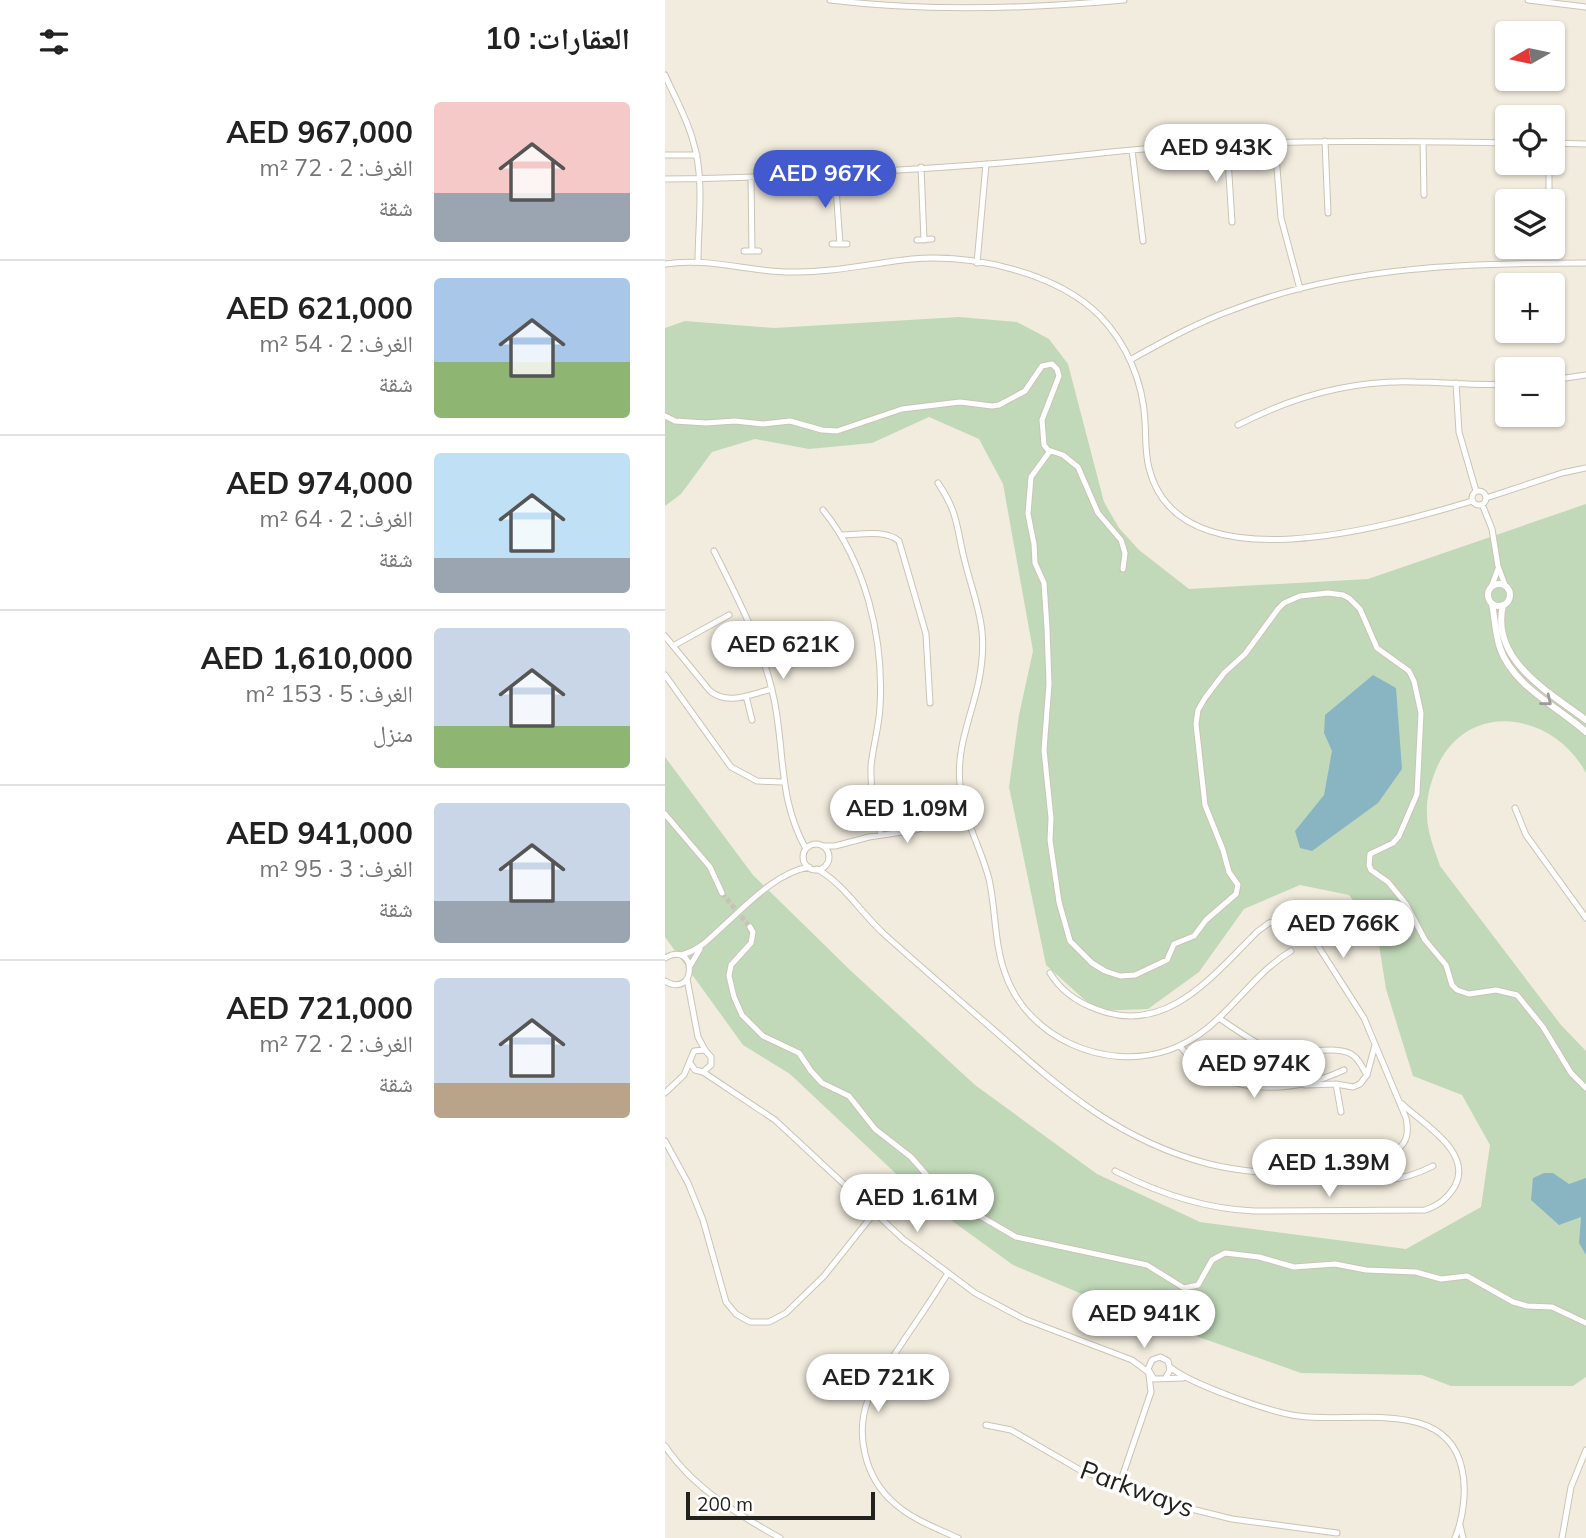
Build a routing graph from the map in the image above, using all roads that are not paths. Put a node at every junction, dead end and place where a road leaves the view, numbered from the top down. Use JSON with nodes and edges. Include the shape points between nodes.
{"nodes":[{"id":1,"x":830,"y":0,"type":"edge"},
{"id":2,"x":1124,"y":0,"type":"edge"},
{"id":3,"x":1528,"y":0,"type":"edge"},
{"id":4,"x":1586,"y":7,"type":"edge"},
{"id":5,"x":665,"y":75,"type":"edge"},
{"id":6,"x":1325,"y":141,"type":"junction"},
{"id":7,"x":1423,"y":142,"type":"junction"},
{"id":8,"x":1275,"y":143,"type":"junction"},
{"id":9,"x":1495,"y":143,"type":"edge"},
{"id":10,"x":1565,"y":143,"type":"edge"},
{"id":11,"x":1227,"y":144,"type":"junction"},
{"id":12,"x":1586,"y":144,"type":"edge"},
{"id":13,"x":1132,"y":150,"type":"junction"},
{"id":14,"x":665,"y":155,"type":"edge"},
{"id":15,"x":697,"y":155,"type":"junction"},
{"id":16,"x":986,"y":164,"type":"junction"},
{"id":17,"x":921,"y":167,"type":"junction"},
{"id":18,"x":835,"y":174,"type":"junction"},
{"id":19,"x":751,"y":178,"type":"junction"},
{"id":20,"x":665,"y":179,"type":"edge"},
{"id":21,"x":699,"y":179,"type":"junction"},
{"id":22,"x":1424,"y":195,"type":"dead end"},
{"id":23,"x":1328,"y":213,"type":"dead end"},
{"id":24,"x":1232,"y":222,"type":"dead end"},
{"id":25,"x":932,"y":239,"type":"dead end"},
{"id":26,"x":1143,"y":241,"type":"dead end"},
{"id":27,"x":832,"y":244,"type":"dead end"},
{"id":28,"x":744,"y":251,"type":"dead end"},
{"id":29,"x":752,"y":251,"type":"junction"},
{"id":30,"x":759,"y":251,"type":"dead end"},
{"id":31,"x":698,"y":262,"type":"junction"},
{"id":32,"x":977,"y":263,"type":"junction"},
{"id":33,"x":1586,"y":263,"type":"edge"},
{"id":34,"x":665,"y":264,"type":"edge"},
{"id":35,"x":1300,"y":289,"type":"junction"},
{"id":36,"x":1130,"y":360,"type":"junction"},
{"id":37,"x":1586,"y":375,"type":"edge"},
{"id":38,"x":1565,"y":378,"type":"edge"},
{"id":39,"x":1456,"y":383,"type":"junction"},
{"id":40,"x":1495,"y":384,"type":"edge"},
{"id":41,"x":665,"y":416,"type":"edge"},
{"id":42,"x":1238,"y":425,"type":"dead end"},
{"id":43,"x":1050,"y":451,"type":"junction"},
{"id":44,"x":1586,"y":468,"type":"edge"},
{"id":45,"x":937,"y":483,"type":"dead end"},
{"id":46,"x":1476,"y":491,"type":"junction"},
{"id":47,"x":1472,"y":501,"type":"junction"},
{"id":48,"x":1484,"y":501,"type":"junction"},
{"id":49,"x":823,"y":510,"type":"dead end"},
{"id":50,"x":842,"y":535,"type":"junction"},
{"id":51,"x":714,"y":551,"type":"dead end"},
{"id":52,"x":1498,"y":566,"type":"junction"},
{"id":53,"x":1123,"y":569,"type":"dead end"},
{"id":54,"x":1492,"y":585,"type":"junction"},
{"id":55,"x":1504,"y":585,"type":"junction"},
{"id":56,"x":1492,"y":604,"type":"junction"},
{"id":57,"x":1503,"y":605,"type":"junction"},
{"id":58,"x":729,"y":615,"type":"dead end"},
{"id":59,"x":665,"y":636,"type":"edge"},
{"id":60,"x":673,"y":646,"type":"junction"},
{"id":61,"x":665,"y":675,"type":"edge"},
{"id":62,"x":772,"y":689,"type":"junction"},
{"id":63,"x":746,"y":696,"type":"junction"},
{"id":64,"x":930,"y":703,"type":"dead end"},
{"id":65,"x":752,"y":720,"type":"dead end"},
{"id":66,"x":1586,"y":720,"type":"edge"},
{"id":67,"x":1586,"y":732,"type":"edge"},
{"id":68,"x":783,"y":782,"type":"junction"},
{"id":69,"x":1515,"y":808,"type":"dead end"},
{"id":70,"x":965,"y":813,"type":"junction"},
{"id":71,"x":665,"y":814,"type":"edge"},
{"id":72,"x":799,"y":830,"type":"junction"},
{"id":73,"x":881,"y":835,"type":"junction"},
{"id":74,"x":815,"y":844,"type":"junction"},
{"id":75,"x":838,"y":845,"type":"junction"},
{"id":76,"x":823,"y":846,"type":"junction"},
{"id":77,"x":806,"y":849,"type":"junction"},
{"id":78,"x":804,"y":858,"type":"junction"},
{"id":79,"x":828,"y":859,"type":"junction"},
{"id":80,"x":809,"y":867,"type":"junction"},
{"id":81,"x":817,"y":869,"type":"junction"},
{"id":82,"x":791,"y":873,"type":"junction"},
{"id":83,"x":834,"y":881,"type":"junction"},
{"id":84,"x":722,"y":893,"type":"tunnel mouth"},
{"id":85,"x":1586,"y":918,"type":"edge"},
{"id":86,"x":750,"y":927,"type":"dead end"},
{"id":87,"x":701,"y":946,"type":"junction"},
{"id":88,"x":665,"y":951,"type":"edge"},
{"id":89,"x":1291,"y":951,"type":"dead end"},
{"id":90,"x":672,"y":954,"type":"junction"},
{"id":91,"x":681,"y":955,"type":"junction"},
{"id":92,"x":665,"y":958,"type":"edge"},
{"id":93,"x":690,"y":966,"type":"junction"},
{"id":94,"x":1050,"y":973,"type":"dead end"},
{"id":95,"x":687,"y":979,"type":"junction"},
{"id":96,"x":669,"y":984,"type":"edge"},
{"id":97,"x":691,"y":997,"type":"junction"},
{"id":98,"x":1220,"y":1019,"type":"junction"},
{"id":99,"x":697,"y":1033,"type":"junction"},
{"id":100,"x":1375,"y":1045,"type":"junction"},
{"id":101,"x":1180,"y":1046,"type":"junction"},
{"id":102,"x":705,"y":1050,"type":"junction"},
{"id":103,"x":692,"y":1053,"type":"junction"},
{"id":104,"x":690,"y":1063,"type":"junction"},
{"id":105,"x":712,"y":1063,"type":"junction"},
{"id":106,"x":695,"y":1070,"type":"junction"},
{"id":107,"x":1344,"y":1070,"type":"dead end"},
{"id":108,"x":703,"y":1072,"type":"junction"},
{"id":109,"x":1367,"y":1075,"type":"junction"},
{"id":110,"x":681,"y":1078,"type":"junction"},
{"id":111,"x":721,"y":1083,"type":"junction"},
{"id":112,"x":1302,"y":1084,"type":"junction"},
{"id":113,"x":1336,"y":1084,"type":"junction"},
{"id":114,"x":1586,"y":1088,"type":"edge"},
{"id":115,"x":665,"y":1093,"type":"edge"},
{"id":116,"x":1399,"y":1102,"type":"junction"},
{"id":117,"x":1341,"y":1112,"type":"dead end"},
{"id":118,"x":665,"y":1141,"type":"edge"},
{"id":119,"x":1433,"y":1166,"type":"dead end"},
{"id":120,"x":1115,"y":1171,"type":"dead end"},
{"id":121,"x":1279,"y":1175,"type":"junction"},
{"id":122,"x":875,"y":1212,"type":"junction"},
{"id":123,"x":948,"y":1273,"type":"junction"},
{"id":124,"x":1586,"y":1323,"type":"edge"},
{"id":125,"x":1132,"y":1360,"type":"junction"},
{"id":126,"x":1151,"y":1360,"type":"junction"},
{"id":127,"x":1170,"y":1367,"type":"junction"},
{"id":128,"x":1149,"y":1373,"type":"junction"},
{"id":129,"x":1164,"y":1378,"type":"junction"},
{"id":130,"x":1187,"y":1378,"type":"junction"},
{"id":131,"x":1151,"y":1392,"type":"junction"},
{"id":132,"x":986,"y":1425,"type":"dead end"},
{"id":133,"x":665,"y":1446,"type":"edge"},
{"id":134,"x":1586,"y":1450,"type":"edge"},
{"id":135,"x":1119,"y":1486,"type":"junction"},
{"id":136,"x":1460,"y":1522,"type":"junction"},
{"id":137,"x":1337,"y":1533,"type":"dead end"},
{"id":138,"x":780,"y":1538,"type":"edge"},
{"id":139,"x":958,"y":1538,"type":"edge"},
{"id":140,"x":1455,"y":1538,"type":"edge"},
{"id":141,"x":1463,"y":1538,"type":"edge"},
{"id":142,"x":1562,"y":1538,"type":"edge"}],
"edges":[{"from":1,"to":2,"type":"street","via":[[962,9]]},
{"from":3,"to":4,"type":"street"},
{"from":5,"to":15,"type":"street"},
{"from":6,"to":7,"type":"street"},
{"from":6,"to":8,"type":"street"},
{"from":6,"to":23,"type":"street"},
{"from":7,"to":9,"type":"street"},
{"from":7,"to":22,"type":"street"},
{"from":8,"to":11,"type":"street"},
{"from":8,"to":35,"type":"street","via":[[1281,218]]},
{"from":10,"to":12,"type":"street"},
{"from":11,"to":13,"type":"street"},
{"from":11,"to":24,"type":"street"},
{"from":13,"to":16,"type":"street"},
{"from":13,"to":26,"type":"street"},
{"from":14,"to":15,"type":"street"},
{"from":15,"to":21,"type":"street"},
{"from":16,"to":17,"type":"street"},
{"from":16,"to":32,"type":"street"},
{"from":17,"to":18,"type":"street"},
{"from":17,"to":25,"type":"street","via":[[920,240]]},
{"from":18,"to":19,"type":"street"},
{"from":18,"to":27,"type":"street","via":[[843,244]]},
{"from":19,"to":21,"type":"street"},
{"from":19,"to":29,"type":"street"},
{"from":20,"to":21,"type":"street"},
{"from":21,"to":31,"type":"street"},
{"from":28,"to":29,"type":"street"},
{"from":29,"to":30,"type":"street"},
{"from":31,"to":32,"type":"street","via":[[789,272],[846,270],[924,258]]},
{"from":31,"to":34,"type":"street"},
{"from":32,"to":36,"type":"street","via":[[1028,274],[1074,294],[1110,328]]},
{"from":33,"to":35,"type":"street","via":[[1462,265],[1367,275]]},
{"from":35,"to":36,"type":"street","via":[[1219,314]]},
{"from":36,"to":47,"type":"street","via":[[1142,400],[1153,481],[1168,505],[1195,526],[1232,537],[1285,539],[1379,525]]},
{"from":37,"to":38,"type":"street"},
{"from":39,"to":40,"type":"street"},
{"from":39,"to":42,"type":"street","via":[[1388,382],[1339,388],[1291,401]]},
{"from":39,"to":46,"type":"street","via":[[1459,432]]},
{"from":41,"to":43,"type":"street","via":[[699,423],[790,421],[837,430],[906,408],[960,402],[999,405],[1025,391],[1040,367],[1049,364],[1059,376],[1042,420],[1042,439]]},
{"from":43,"to":53,"type":"street","via":[[1077,467],[1098,513],[1121,540]]},
{"from":43,"to":114,"type":"street","via":[[1031,477],[1028,514],[1035,563],[1044,583],[1048,628],[1044,750],[1050,840],[1060,907],[1073,946],[1105,971],[1135,975],[1164,962],[1174,944],[1193,936],[1236,894],[1238,885],[1205,805],[1198,710],[1284,603],[1300,596],[1343,595],[1360,610],[1377,648],[1411,673],[1421,713],[1417,794],[1399,836],[1370,854],[1371,870],[1388,881],[1406,904],[1457,990],[1517,995]]},
{"from":44,"to":48,"type":"street"},
{"from":45,"to":70,"type":"street","via":[[955,514],[983,631],[982,668],[959,764]]},
{"from":46,"to":47,"type":"street"},
{"from":46,"to":48,"type":"street","via":[[1483,492]]},
{"from":47,"to":48,"type":"street","via":[[1478,505]]},
{"from":48,"to":52,"type":"street"},
{"from":49,"to":50,"type":"street"},
{"from":50,"to":64,"type":"street","via":[[880,534],[899,541],[925,626]]},
{"from":50,"to":73,"type":"street","via":[[862,579],[877,646],[880,706],[871,784]]},
{"from":51,"to":62,"type":"street","via":[[751,626]]},
{"from":52,"to":54,"type":"street"},
{"from":52,"to":55,"type":"street"},
{"from":54,"to":55,"type":"street"},
{"from":54,"to":56,"type":"street","via":[[1487,593]]},
{"from":55,"to":57,"type":"street","via":[[1510,595]]},
{"from":56,"to":57,"type":"street"},
{"from":56,"to":67,"type":"street","one_way":true,"via":[[1499,646],[1510,667]]},
{"from":57,"to":66,"type":"street","via":[[1502,629],[1514,659]]},
{"from":58,"to":60,"type":"street"},
{"from":59,"to":60,"type":"street"},
{"from":60,"to":63,"type":"street","via":[[713,694],[727,699]]},
{"from":61,"to":68,"type":"street","via":[[731,767],[757,781]]},
{"from":62,"to":63,"type":"street"},
{"from":62,"to":68,"type":"street"},
{"from":63,"to":65,"type":"street"},
{"from":68,"to":72,"type":"street"},
{"from":69,"to":85,"type":"street","via":[[1525,835]]},
{"from":70,"to":73,"type":"street","via":[[916,830]]},
{"from":70,"to":101,"type":"street","via":[[989,882],[1003,969],[1031,1015],[1056,1036],[1096,1053],[1139,1056]]},
{"from":71,"to":84,"type":"street","via":[[710,867]]},
{"from":72,"to":74,"type":"street"},
{"from":72,"to":77,"type":"street"},
{"from":73,"to":75,"type":"street"},
{"from":74,"to":76,"type":"street"},
{"from":74,"to":77,"type":"street"},
{"from":75,"to":76,"type":"street"},
{"from":75,"to":79,"type":"street"},
{"from":76,"to":79,"type":"street"},
{"from":77,"to":78,"type":"street"},
{"from":78,"to":80,"type":"street"},
{"from":78,"to":82,"type":"street"},
{"from":79,"to":81,"type":"street"},
{"from":79,"to":83,"type":"street"},
{"from":80,"to":81,"type":"street"},
{"from":80,"to":82,"type":"street"},
{"from":81,"to":83,"type":"street"},
{"from":82,"to":87,"type":"street"},
{"from":83,"to":121,"type":"street","via":[[884,934],[1089,1109],[1135,1136],[1181,1155],[1226,1168]]},
{"from":86,"to":124,"type":"street","via":[[751,943],[731,965],[729,976],[737,1006],[748,1023],[799,1053],[816,1078],[849,1096],[868,1122],[911,1157],[944,1195],[1008,1234],[1147,1265],[1184,1288],[1198,1285],[1212,1260],[1225,1253],[1259,1256],[1294,1267],[1335,1264],[1441,1279],[1467,1276],[1513,1302],[1552,1307]]},
{"from":87,"to":91,"type":"street"},
{"from":87,"to":93,"type":"street"},
{"from":88,"to":90,"type":"street"},
{"from":89,"to":98,"type":"street","via":[[1261,974]]},
{"from":90,"to":91,"type":"street"},
{"from":90,"to":92,"type":"street"},
{"from":91,"to":93,"type":"street"},
{"from":93,"to":95,"type":"street"},
{"from":94,"to":100,"type":"street","via":[[1069,995],[1097,1010],[1123,1016],[1147,1014],[1196,992],[1263,926],[1289,921],[1311,935],[1359,1009]]},
{"from":95,"to":96,"type":"street"},
{"from":95,"to":97,"type":"street"},
{"from":96,"to":97,"type":"street"},
{"from":97,"to":99,"type":"street"},
{"from":98,"to":101,"type":"street"},
{"from":98,"to":109,"type":"street","via":[[1278,1051],[1346,1052]]},
{"from":99,"to":102,"type":"street"},
{"from":99,"to":103,"type":"street"},
{"from":100,"to":109,"type":"street"},
{"from":100,"to":116,"type":"street"},
{"from":101,"to":112,"type":"street","via":[[1202,1069],[1226,1080],[1269,1088]]},
{"from":102,"to":103,"type":"street"},
{"from":102,"to":105,"type":"street"},
{"from":103,"to":104,"type":"street"},
{"from":104,"to":106,"type":"street"},
{"from":104,"to":110,"type":"street"},
{"from":105,"to":108,"type":"street"},
{"from":105,"to":111,"type":"street"},
{"from":106,"to":108,"type":"street"},
{"from":106,"to":110,"type":"street"},
{"from":107,"to":112,"type":"street"},
{"from":108,"to":111,"type":"street"},
{"from":109,"to":113,"type":"street","via":[[1356,1086]]},
{"from":110,"to":115,"type":"street"},
{"from":111,"to":122,"type":"street","via":[[784,1128]]},
{"from":112,"to":113,"type":"street"},
{"from":113,"to":117,"type":"street"},
{"from":116,"to":120,"type":"street","via":[[1448,1145],[1458,1161],[1459,1176],[1452,1191],[1425,1210],[1230,1209],[1159,1192]]},
{"from":116,"to":121,"type":"street","via":[[1407,1129],[1398,1148],[1370,1157],[1305,1150]]},
{"from":118,"to":122,"type":"street","via":[[703,1220],[726,1302],[750,1322],[769,1322],[786,1313],[833,1266]]},
{"from":119,"to":121,"type":"street","via":[[1409,1178],[1383,1182]]},
{"from":122,"to":123,"type":"street"},
{"from":123,"to":125,"type":"street","via":[[1012,1313]]},
{"from":123,"to":139,"type":"street","via":[[872,1391],[862,1428],[867,1461],[882,1491],[912,1517]]},
{"from":125,"to":126,"type":"street"},
{"from":125,"to":128,"type":"street"},
{"from":126,"to":127,"type":"street","via":[[1163,1358]]},
{"from":126,"to":128,"type":"street"},
{"from":127,"to":129,"type":"street"},
{"from":127,"to":130,"type":"street"},
{"from":128,"to":129,"type":"street","via":[[1157,1380]]},
{"from":128,"to":131,"type":"street"},
{"from":129,"to":130,"type":"street"},
{"from":129,"to":131,"type":"street"},
{"from":130,"to":136,"type":"street","via":[[1296,1416],[1402,1419],[1431,1427],[1454,1448],[1462,1466]]},
{"from":131,"to":135,"type":"street"},
{"from":132,"to":135,"type":"street","name":"Parkways","via":[[1011,1430],[1054,1457]]},
{"from":133,"to":138,"type":"street","via":[[715,1497]]},
{"from":134,"to":142,"type":"street","via":[[1571,1488]]},
{"from":135,"to":137,"type":"street","name":"Parkways","via":[[1220,1517]]},
{"from":136,"to":140,"type":"street"},
{"from":136,"to":141,"type":"street"}]}
